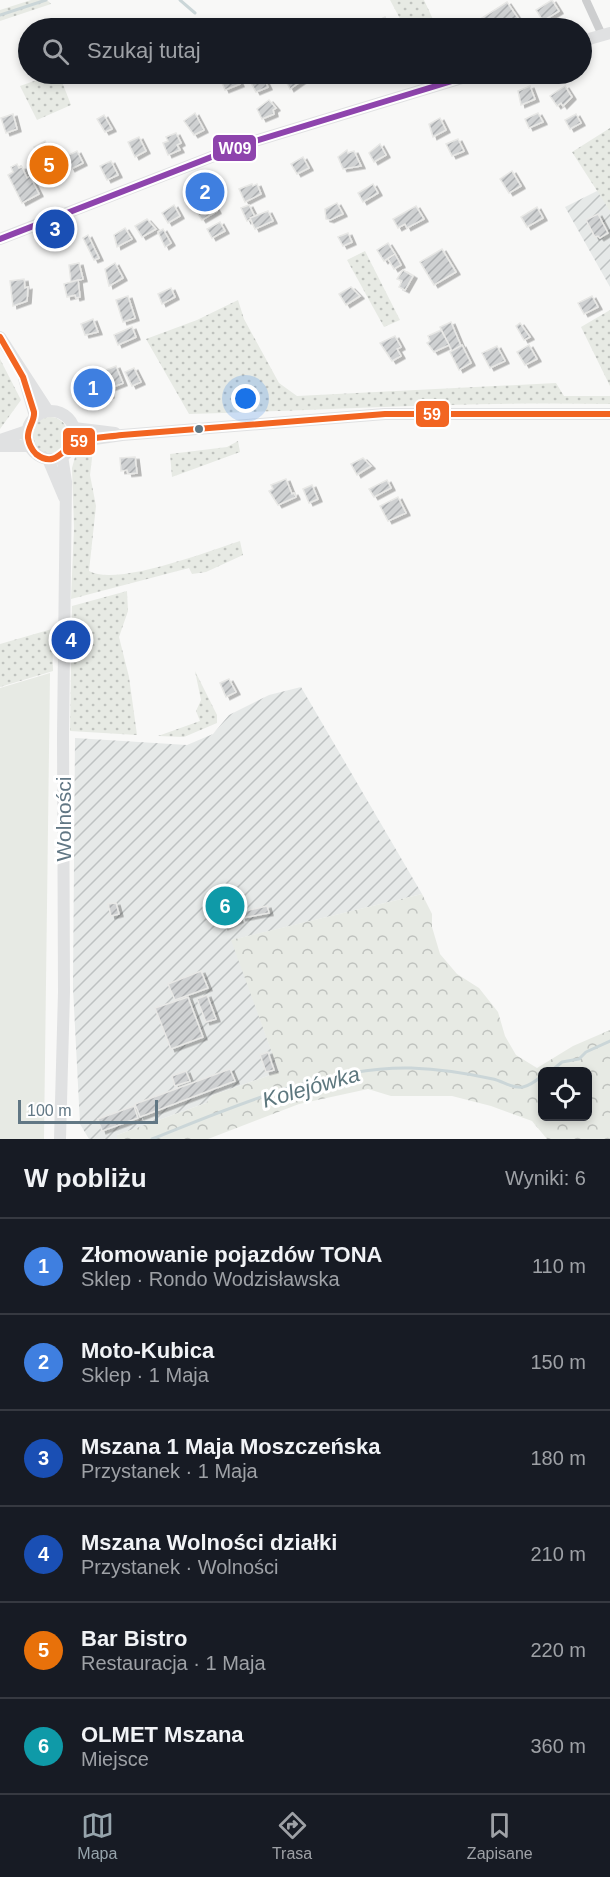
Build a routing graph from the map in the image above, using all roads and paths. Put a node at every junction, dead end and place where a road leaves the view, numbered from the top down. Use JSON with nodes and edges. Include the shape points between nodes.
{"nodes":[{"id":1,"x":586,"y":0,"type":"edge"},
{"id":2,"x":606,"y":34,"type":"edge"},
{"id":3,"x":442,"y":84,"type":"edge"},
{"id":4,"x":0,"y":239,"type":"edge"},
{"id":5,"x":0,"y":337,"type":"edge"},
{"id":6,"x":23,"y":376,"type":"junction"},
{"id":7,"x":48,"y":411,"type":"junction"},
{"id":8,"x":610,"y":414,"type":"edge"},
{"id":9,"x":35,"y":416,"type":"junction"},
{"id":10,"x":74,"y":428,"type":"junction"},
{"id":11,"x":27,"y":431,"type":"junction"},
{"id":12,"x":122,"y":435,"type":"junction"},
{"id":13,"x":0,"y":440,"type":"edge"},
{"id":14,"x":74,"y":442,"type":"junction"},
{"id":15,"x":0,"y":446,"type":"edge"},
{"id":16,"x":29,"y":446,"type":"junction"},
{"id":17,"x":62,"y":456,"type":"junction"},
{"id":18,"x":48,"y":459,"type":"junction"},
{"id":19,"x":64,"y":498,"type":"junction"},
{"id":20,"x":60,"y":1139,"type":"edge"}],
"edges":[{"from":1,"to":2,"type":"street"},
{"from":3,"to":4,"type":"main road","via":[[245,144]]},
{"from":5,"to":6,"type":"main road"},
{"from":6,"to":7,"type":"main road"},
{"from":6,"to":9,"type":"main road"},
{"from":7,"to":9,"type":"main road"},
{"from":7,"to":10,"type":"main road","via":[[63,414]]},
{"from":8,"to":12,"type":"main road","via":[[385,414]]},
{"from":9,"to":11,"type":"main road"},
{"from":10,"to":12,"type":"main road"},
{"from":10,"to":14,"type":"main road"},
{"from":11,"to":13,"type":"main road"},
{"from":11,"to":16,"type":"main road"},
{"from":12,"to":14,"type":"main road"},
{"from":14,"to":17,"type":"main road"},
{"from":15,"to":16,"type":"main road"},
{"from":16,"to":18,"type":"main road","via":[[38,456]]},
{"from":17,"to":18,"type":"main road"},
{"from":17,"to":19,"type":"main road","name":"Wolności"},
{"from":18,"to":19,"type":"main road","name":"Wolności"},
{"from":19,"to":20,"type":"main road","name":"Wolności","via":[[64,992]]}]}
